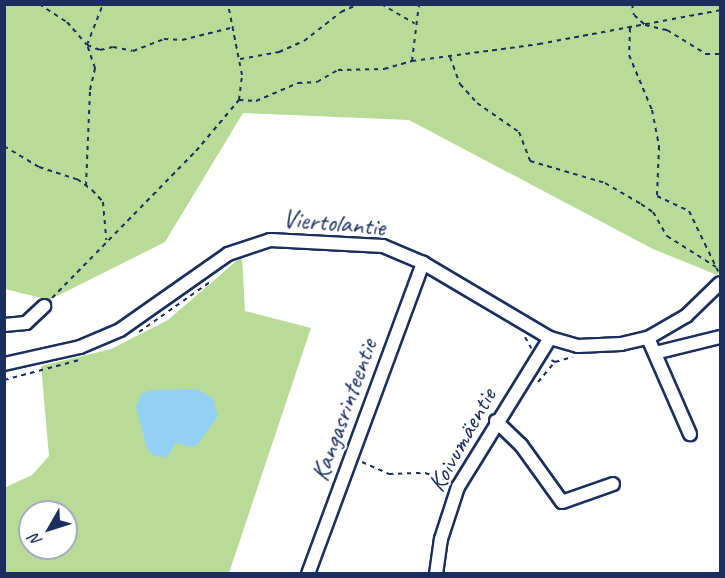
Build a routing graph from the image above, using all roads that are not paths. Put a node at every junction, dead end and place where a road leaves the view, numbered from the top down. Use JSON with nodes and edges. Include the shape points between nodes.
{"nodes":[{"id":1,"x":423,"y":263,"type":"junction"},
{"id":2,"x":720,"y":283,"type":"edge"},
{"id":3,"x":44,"y":306,"type":"road end"},
{"id":4,"x":4,"y":325,"type":"edge"},
{"id":5,"x":550,"y":338,"type":"junction"},
{"id":6,"x":648,"y":338,"type":"junction"},
{"id":7,"x":720,"y":338,"type":"edge"},
{"id":8,"x":655,"y":353,"type":"junction"},
{"id":9,"x":4,"y":364,"type":"edge"},
{"id":10,"x":496,"y":421,"type":"junction"},
{"id":11,"x":690,"y":434,"type":"dead end"},
{"id":12,"x":613,"y":484,"type":"dead end"},
{"id":13,"x":308,"y":573,"type":"edge"},
{"id":14,"x":436,"y":573,"type":"edge"}],
"edges":[{"from":1,"to":5,"type":"street","name":"Viertolantie"},
{"from":1,"to":9,"type":"street","name":"Viertolantie","via":[[383,246],[347,241],[252,243],[228,254],[120,330],[80,347]]},
{"from":1,"to":13,"type":"street","name":"Kangasrinteentie"},
{"from":2,"to":6,"type":"street","name":"Viertolantie","via":[[686,316]]},
{"from":3,"to":4,"type":"street","via":[[26,323]]},
{"from":5,"to":6,"type":"street","name":"Viertolantie","via":[[578,346]]},
{"from":5,"to":10,"type":"street","name":"Koivumäentie"},
{"from":6,"to":8,"type":"street"},
{"from":7,"to":8,"type":"street"},
{"from":8,"to":11,"type":"street"},
{"from":10,"to":12,"type":"street","via":[[522,445],[562,502]]},
{"from":10,"to":14,"type":"street","name":"Koivumäentie","via":[[458,487],[441,539]]}]}
